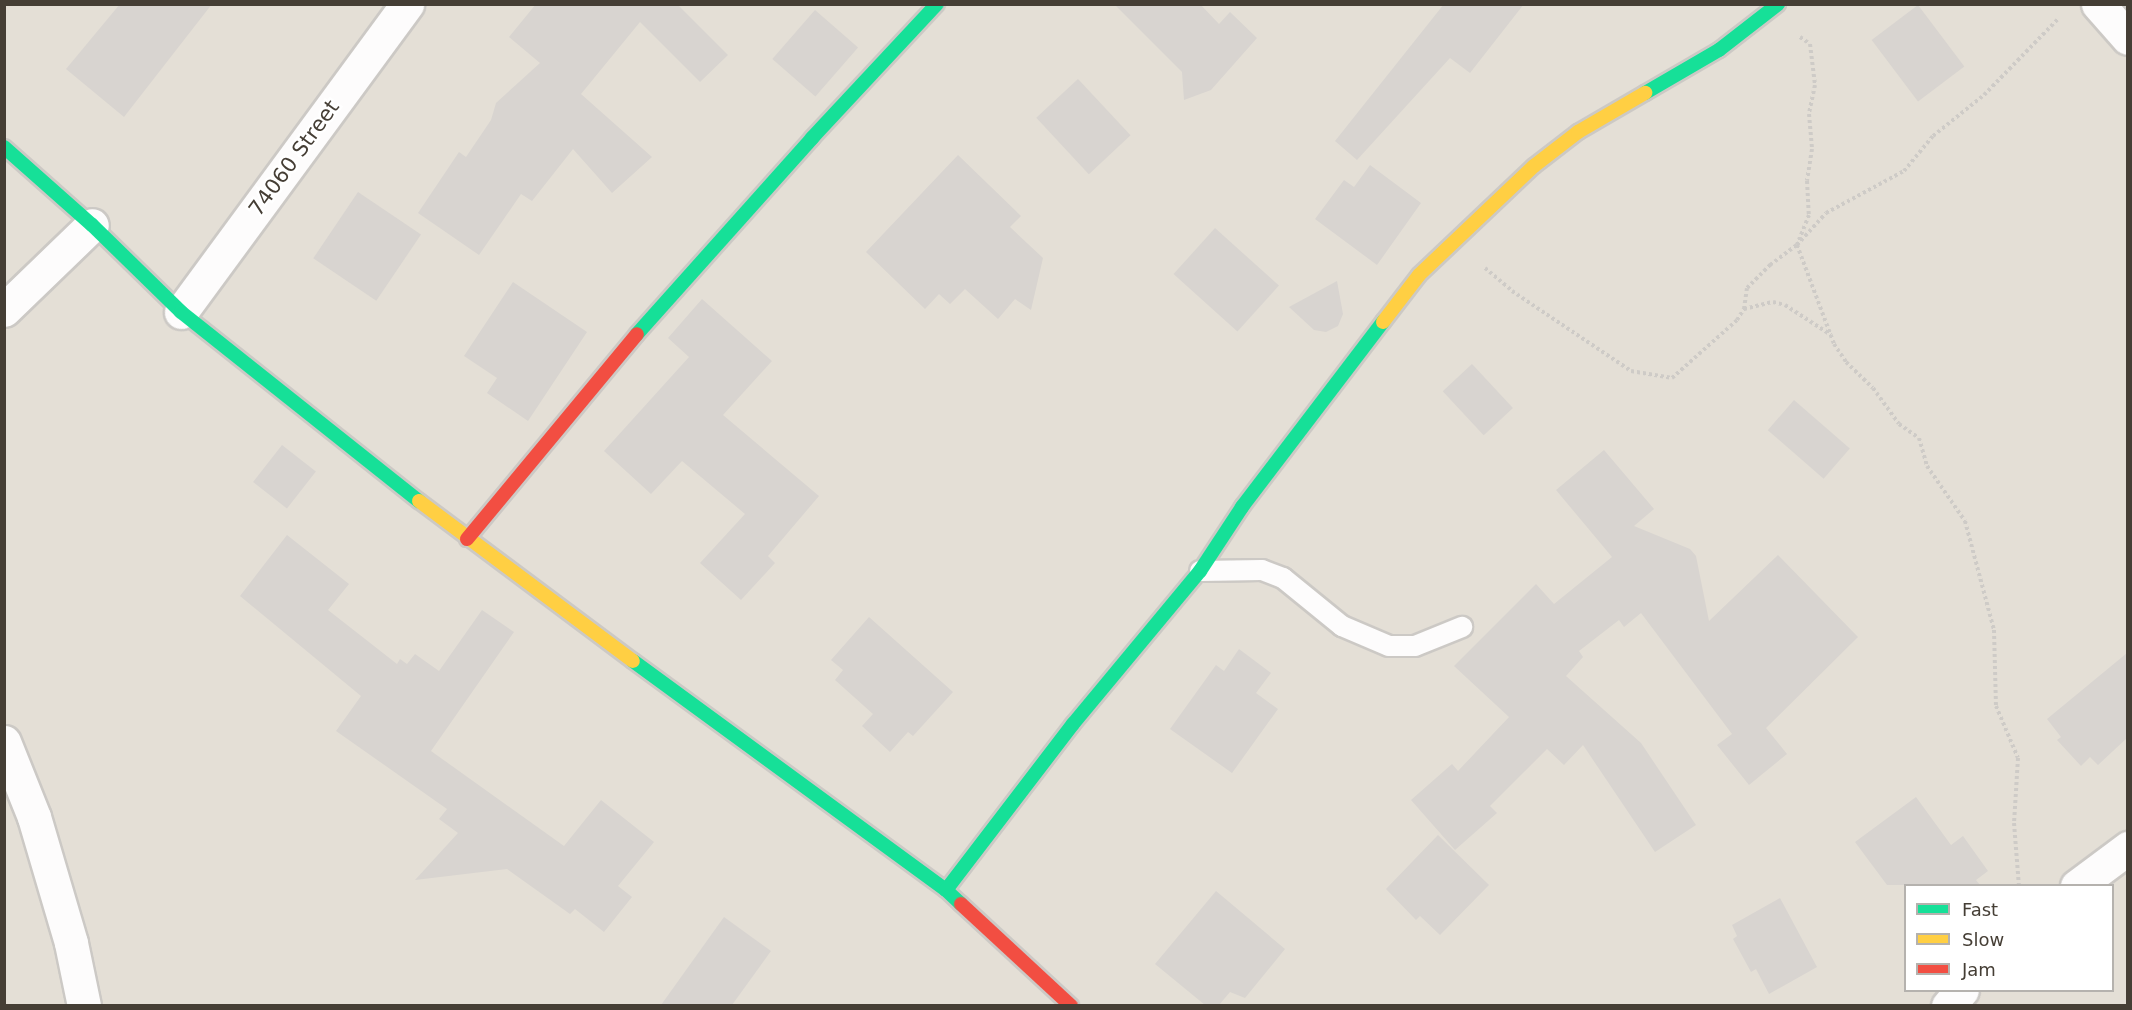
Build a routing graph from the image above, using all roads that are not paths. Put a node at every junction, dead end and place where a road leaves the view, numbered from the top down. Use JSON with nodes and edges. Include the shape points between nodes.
{"nodes":[{"id":1,"x":407,"y":4,"type":"edge"},
{"id":2,"x":937,"y":4,"type":"edge"},
{"id":3,"x":2098,"y":4,"type":"edge"},
{"id":4,"x":1773,"y":8,"type":"edge"},
{"id":5,"x":2127,"y":38,"type":"edge"},
{"id":6,"x":4,"y":147,"type":"edge"},
{"id":7,"x":92,"y":225,"type":"junction"},
{"id":8,"x":4,"y":310,"type":"edge"},
{"id":9,"x":181,"y":312,"type":"junction"},
{"id":10,"x":467,"y":539,"type":"junction"},
{"id":11,"x":1200,"y":571,"type":"junction"},
{"id":12,"x":1462,"y":627,"type":"dead end"},
{"id":13,"x":4,"y":742,"type":"edge"},
{"id":14,"x":2127,"y":848,"type":"edge"},
{"id":15,"x":2078,"y":884,"type":"edge"},
{"id":16,"x":946,"y":890,"type":"junction"},
{"id":17,"x":1960,"y":992,"type":"edge"},
{"id":18,"x":84,"y":1005,"type":"edge"},
{"id":19,"x":1071,"y":1005,"type":"edge"},
{"id":20,"x":1948,"y":1005,"type":"edge"}],
"edges":[{"from":1,"to":9,"type":"street","name":"74060 Street"},
{"from":2,"to":10,"type":"street","via":[[611,363]]},
{"from":3,"to":5,"type":"street"},
{"from":4,"to":11,"type":"street","via":[[1719,50],[1578,132],[1534,166],[1419,275],[1242,507]]},
{"from":6,"to":7,"type":"street"},
{"from":7,"to":8,"type":"street"},
{"from":7,"to":9,"type":"street"},
{"from":9,"to":10,"type":"street"},
{"from":10,"to":16,"type":"street"},
{"from":11,"to":12,"type":"lane","via":[[1262,570],[1283,578],[1342,626],[1389,646],[1415,646]]},
{"from":11,"to":16,"type":"street","via":[[1073,724]]},
{"from":13,"to":18,"type":"street","via":[[34,817],[71,943]]},
{"from":14,"to":15,"type":"street"},
{"from":16,"to":19,"type":"street"},
{"from":17,"to":20,"type":"street"}]}
